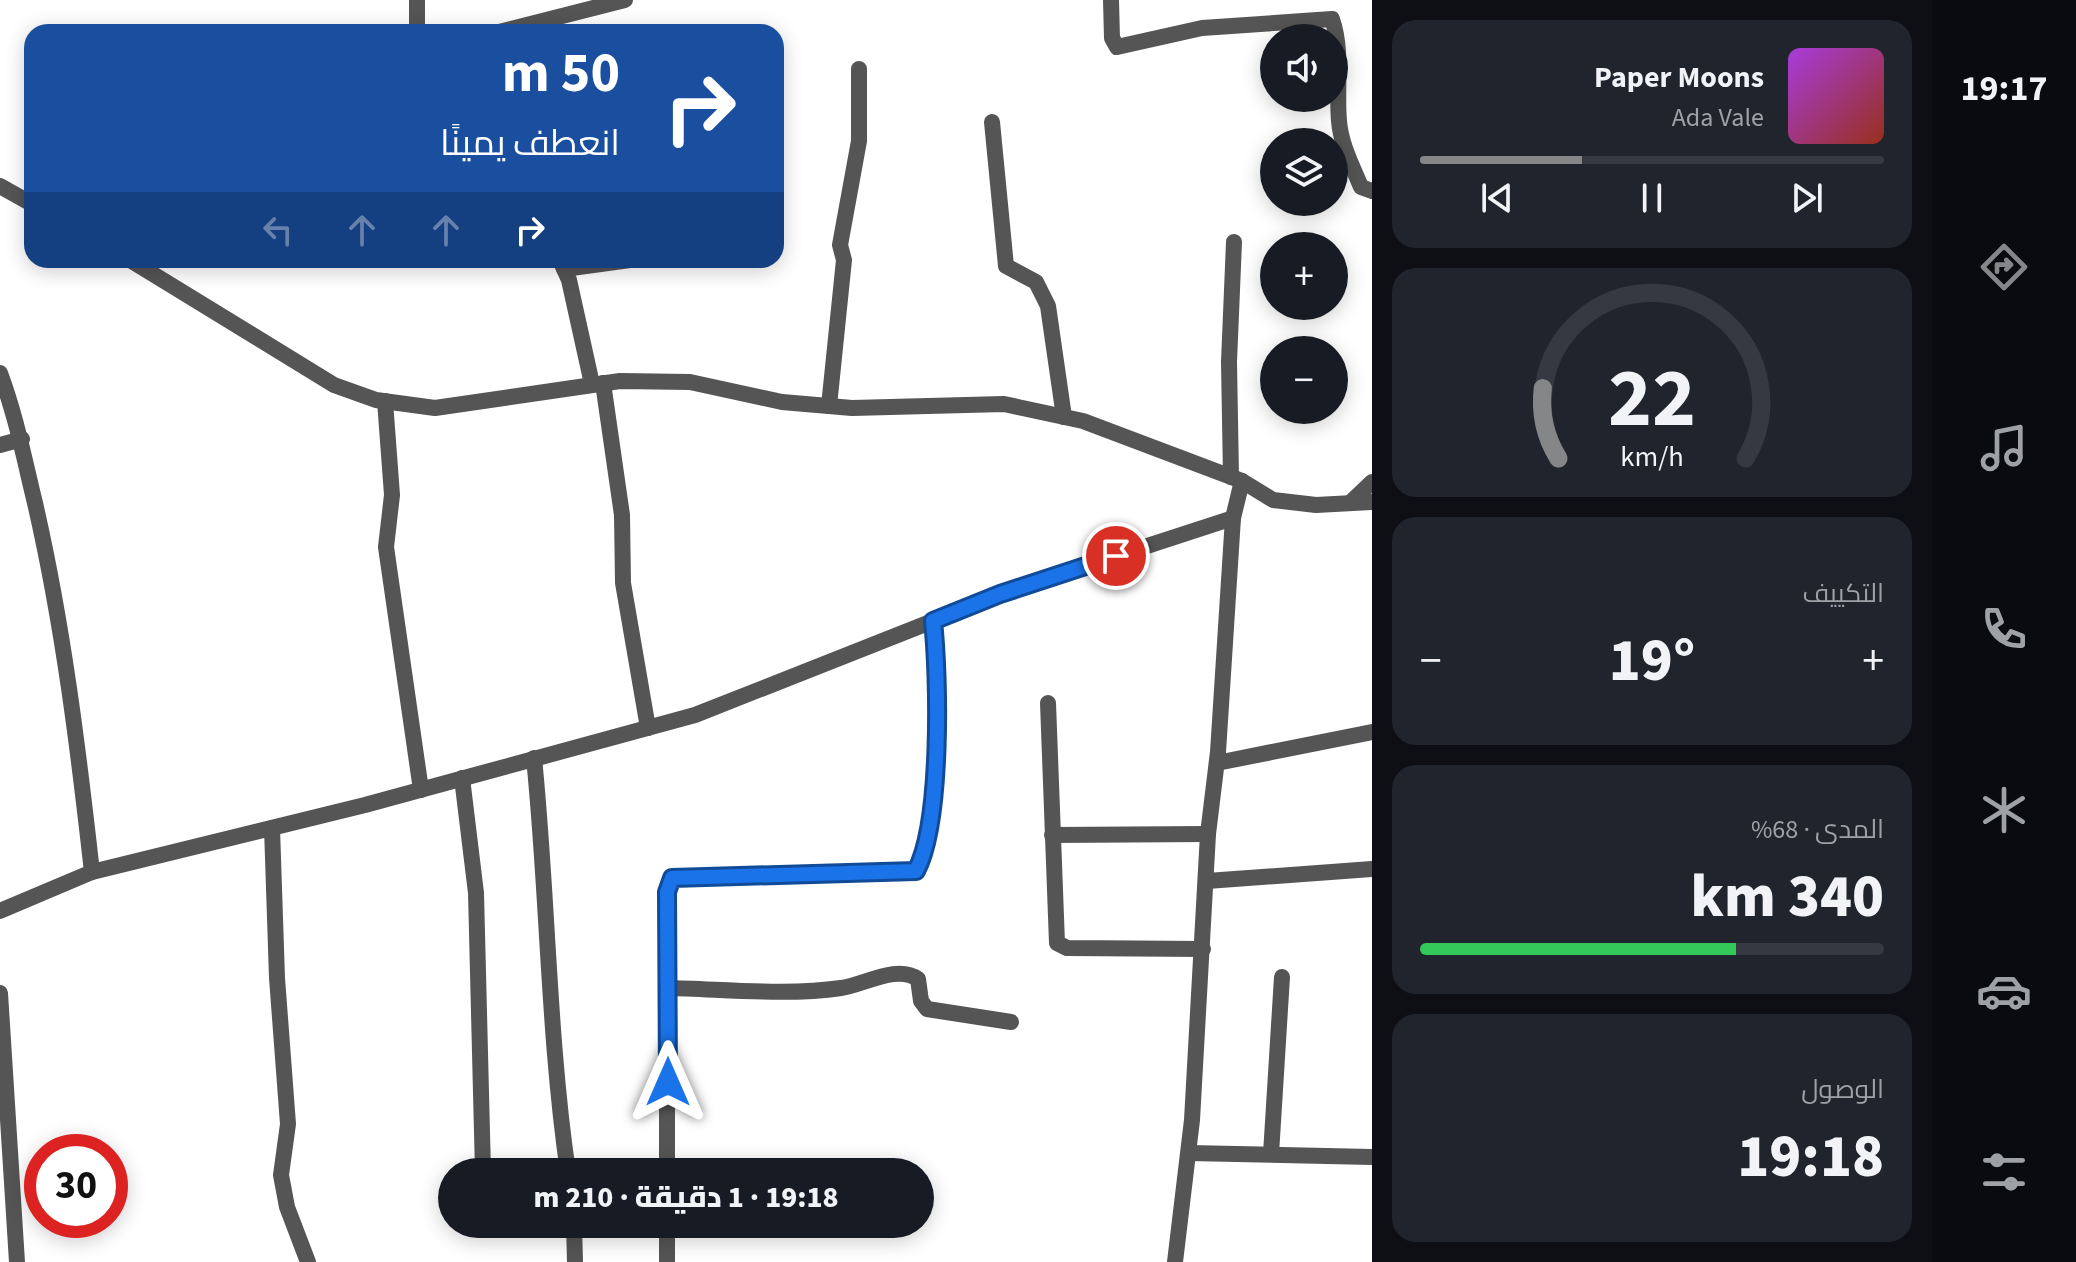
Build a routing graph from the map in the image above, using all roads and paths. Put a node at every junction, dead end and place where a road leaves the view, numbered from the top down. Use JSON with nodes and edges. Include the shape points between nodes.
{"nodes":[{"id":1,"x":417,"y":0,"type":"edge"},
{"id":2,"x":625,"y":0,"type":"edge"},
{"id":3,"x":1111,"y":0,"type":"edge"},
{"id":4,"x":417,"y":24,"type":"edge"},
{"id":5,"x":530,"y":24,"type":"edge"},
{"id":6,"x":859,"y":69,"type":"dead end"},
{"id":7,"x":992,"y":122,"type":"dead end"},
{"id":8,"x":0,"y":186,"type":"edge"},
{"id":9,"x":1372,"y":191,"type":"edge"},
{"id":10,"x":24,"y":200,"type":"edge"},
{"id":11,"x":1234,"y":242,"type":"dead end"},
{"id":12,"x":143,"y":268,"type":"edge"},
{"id":13,"x":563,"y":268,"type":"edge"},
{"id":14,"x":0,"y":373,"type":"edge"},
{"id":15,"x":598,"y":383,"type":"junction"},
{"id":16,"x":385,"y":401,"type":"junction"},
{"id":17,"x":829,"y":406,"type":"junction"},
{"id":18,"x":1064,"y":417,"type":"junction"},
{"id":19,"x":22,"y":439,"type":"junction"},
{"id":20,"x":0,"y":445,"type":"edge"},
{"id":21,"x":1237,"y":479,"type":"junction"},
{"id":22,"x":1372,"y":482,"type":"edge"},
{"id":23,"x":1352,"y":501,"type":"junction"},
{"id":24,"x":1372,"y":502,"type":"edge"},
{"id":25,"x":1233,"y":518,"type":"junction"},
{"id":26,"x":933,"y":621,"type":"junction"},
{"id":27,"x":1048,"y":703,"type":"dead end"},
{"id":28,"x":648,"y":728,"type":"junction"},
{"id":29,"x":1372,"y":732,"type":"edge"},
{"id":30,"x":534,"y":758,"type":"junction"},
{"id":31,"x":1217,"y":763,"type":"junction"},
{"id":32,"x":462,"y":778,"type":"junction"},
{"id":33,"x":421,"y":790,"type":"junction"},
{"id":34,"x":272,"y":828,"type":"junction"},
{"id":35,"x":1208,"y":834,"type":"junction"},
{"id":36,"x":1052,"y":835,"type":"junction"},
{"id":37,"x":1372,"y":869,"type":"edge"},
{"id":38,"x":92,"y":872,"type":"junction"},
{"id":39,"x":1207,"y":881,"type":"junction"},
{"id":40,"x":0,"y":911,"type":"edge"},
{"id":41,"x":1203,"y":949,"type":"junction"},
{"id":42,"x":1282,"y":977,"type":"dead end"},
{"id":43,"x":667,"y":988,"type":"junction"},
{"id":44,"x":0,"y":993,"type":"edge"},
{"id":45,"x":1011,"y":1022,"type":"dead end"},
{"id":46,"x":1189,"y":1153,"type":"junction"},
{"id":47,"x":1271,"y":1154,"type":"junction"},
{"id":48,"x":1372,"y":1157,"type":"edge"},
{"id":49,"x":483,"y":1158,"type":"edge"},
{"id":50,"x":566,"y":1158,"type":"edge"},
{"id":51,"x":667,"y":1158,"type":"edge"},
{"id":52,"x":574,"y":1238,"type":"edge"},
{"id":53,"x":667,"y":1238,"type":"edge"},
{"id":54,"x":17,"y":1262,"type":"edge"},
{"id":55,"x":308,"y":1262,"type":"edge"},
{"id":56,"x":575,"y":1262,"type":"edge"},
{"id":57,"x":667,"y":1262,"type":"edge"},
{"id":58,"x":1175,"y":1262,"type":"edge"}],
"edges":[{"from":1,"to":4,"type":"street"},
{"from":2,"to":5,"type":"street"},
{"from":3,"to":9,"type":"street","via":[[1110,24],[1117,47],[1202,28],[1332,19],[1344,150],[1361,187]]},
{"from":6,"to":17,"type":"street","via":[[859,141],[840,245],[844,260]]},
{"from":7,"to":18,"type":"street","via":[[1006,266],[1036,282],[1048,306]]},
{"from":8,"to":10,"type":"street"},
{"from":11,"to":21,"type":"street","via":[[1229,362]]},
{"from":12,"to":16,"type":"street","via":[[334,385]]},
{"from":13,"to":15,"type":"street"},
{"from":14,"to":19,"type":"street"},
{"from":15,"to":16,"type":"street","via":[[435,408]]},
{"from":15,"to":17,"type":"street","via":[[690,382],[782,402]]},
{"from":15,"to":28,"type":"street","via":[[622,515],[623,583]]},
{"from":16,"to":33,"type":"street","via":[[392,495],[386,547]]},
{"from":17,"to":18,"type":"street","via":[[1004,404]]},
{"from":18,"to":21,"type":"street"},
{"from":19,"to":20,"type":"street"},
{"from":19,"to":38,"type":"street","via":[[63,640]]},
{"from":21,"to":23,"type":"street","via":[[1273,500],[1296,505]]},
{"from":21,"to":25,"type":"street"},
{"from":22,"to":23,"type":"street"},
{"from":23,"to":24,"type":"street"},
{"from":25,"to":26,"type":"street"},
{"from":25,"to":31,"type":"street"},
{"from":26,"to":28,"type":"street","via":[[695,715]]},
{"from":26,"to":43,"type":"street","via":[[937,746],[925,844],[916,871],[672,878],[667,892]]},
{"from":27,"to":36,"type":"street"},
{"from":28,"to":30,"type":"street"},
{"from":29,"to":31,"type":"street"},
{"from":30,"to":32,"type":"street"},
{"from":30,"to":50,"type":"street"},
{"from":31,"to":35,"type":"street"},
{"from":32,"to":33,"type":"street"},
{"from":32,"to":49,"type":"street","via":[[476,893]]},
{"from":33,"to":34,"type":"street"},
{"from":34,"to":38,"type":"street"},
{"from":34,"to":55,"type":"street","via":[[288,1124],[281,1175]]},
{"from":35,"to":36,"type":"street"},
{"from":35,"to":39,"type":"street"},
{"from":36,"to":41,"type":"street","via":[[1054,931],[1063,947]]},
{"from":37,"to":39,"type":"street"},
{"from":38,"to":40,"type":"street"},
{"from":39,"to":41,"type":"street"},
{"from":41,"to":46,"type":"street"},
{"from":42,"to":47,"type":"street"},
{"from":43,"to":45,"type":"street","via":[[831,990],[909,974],[918,979],[927,1009]]},
{"from":43,"to":51,"type":"street"},
{"from":44,"to":54,"type":"street"},
{"from":46,"to":47,"type":"street"},
{"from":46,"to":58,"type":"street"},
{"from":47,"to":48,"type":"street"},
{"from":52,"to":56,"type":"street"},
{"from":53,"to":57,"type":"street"}]}
